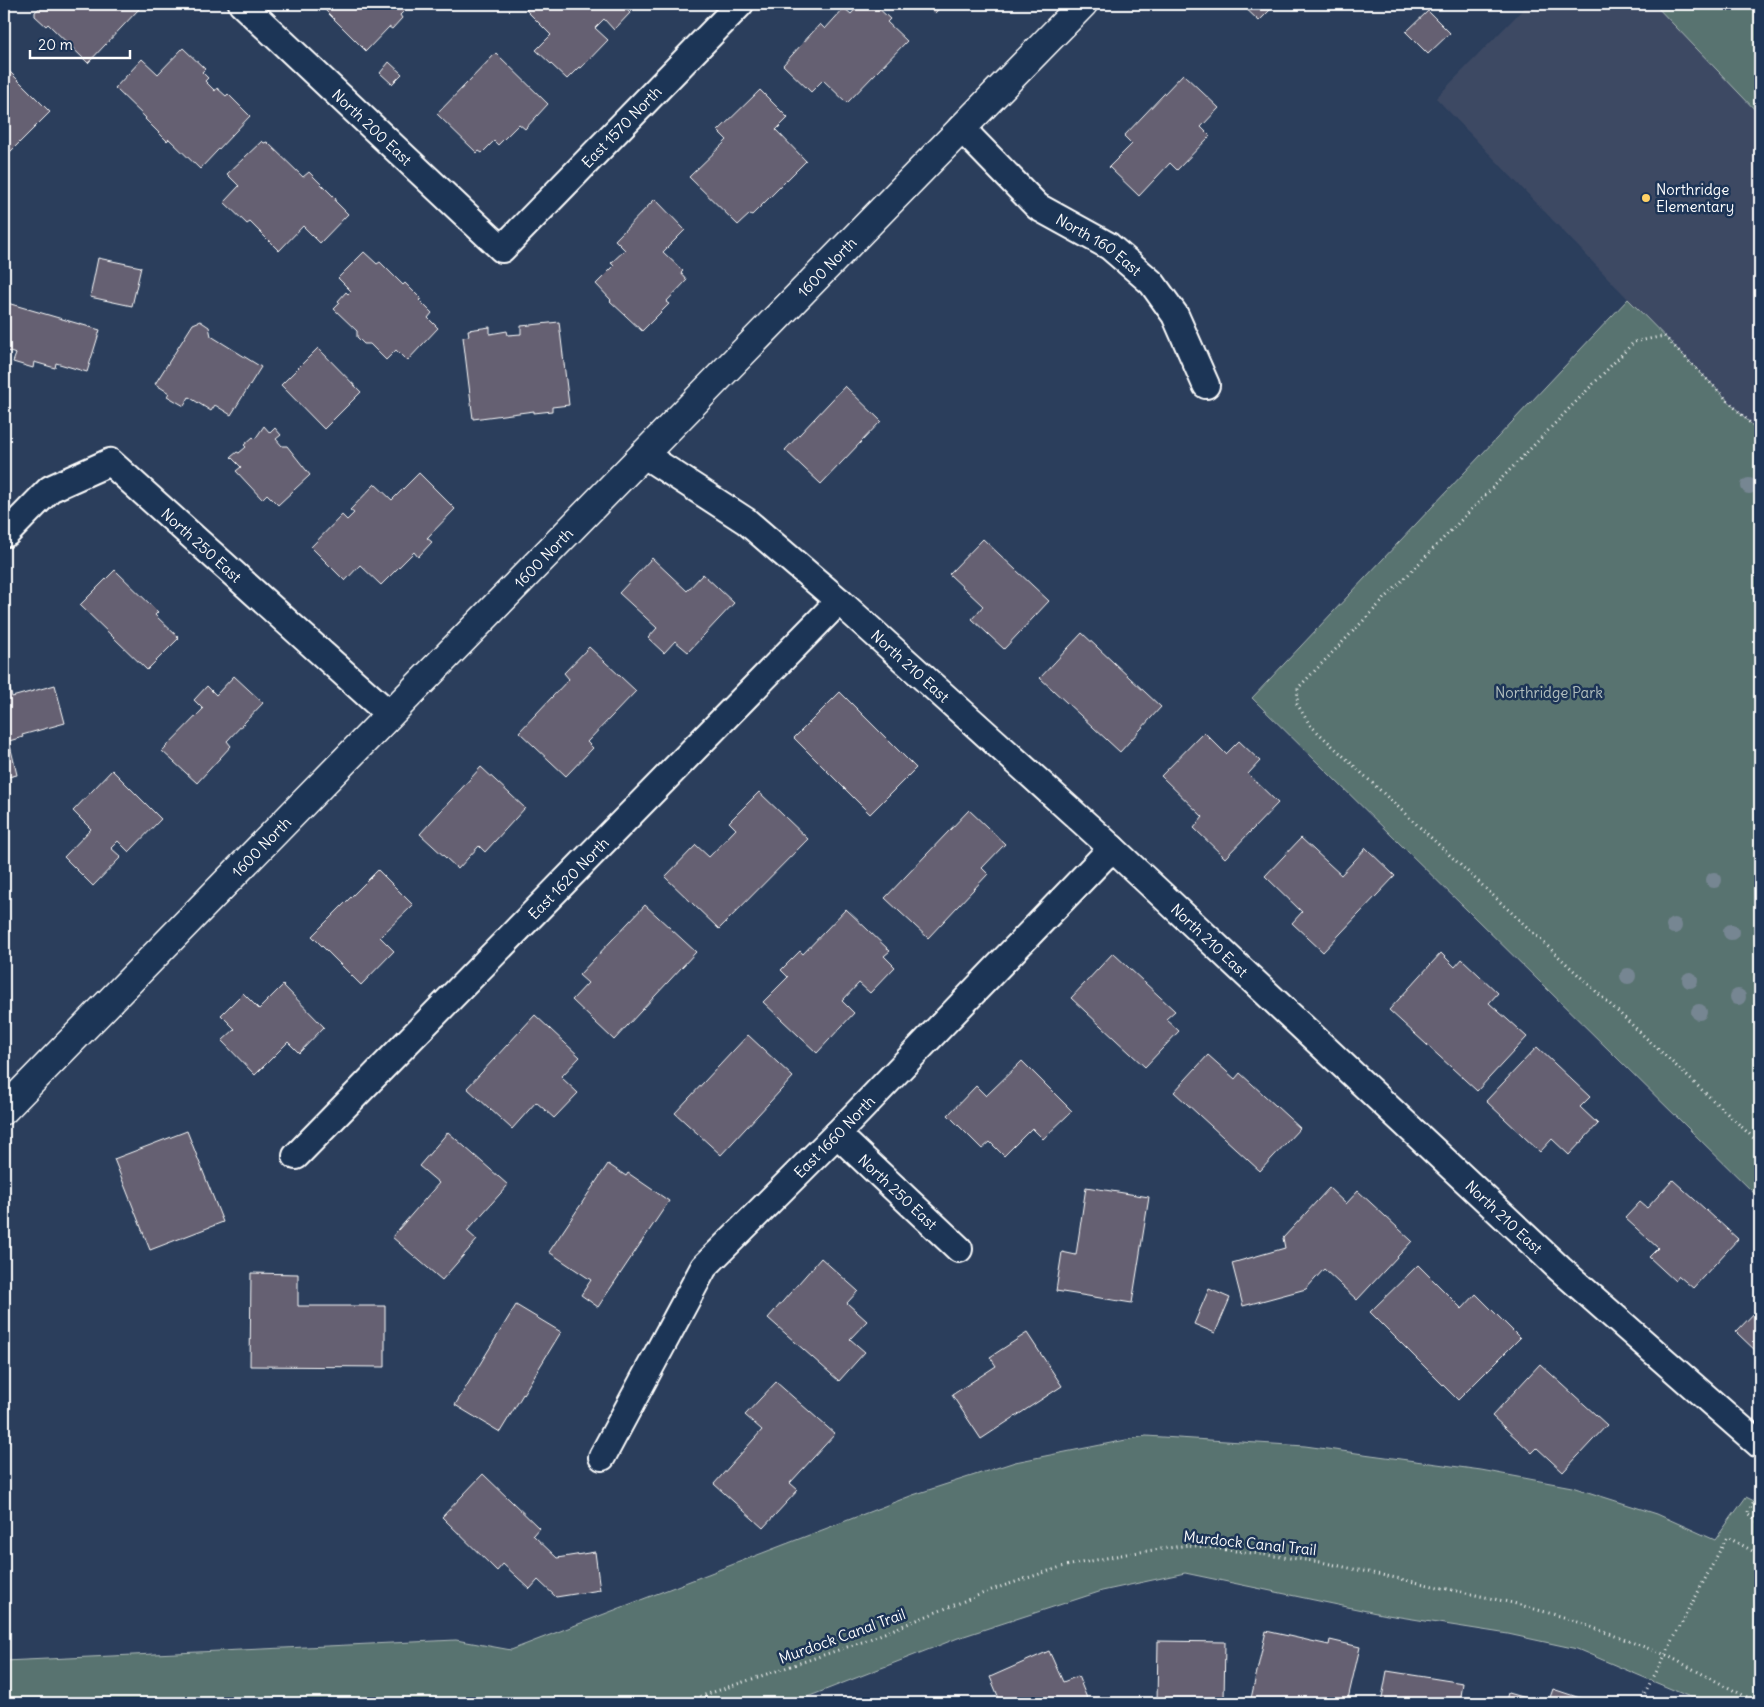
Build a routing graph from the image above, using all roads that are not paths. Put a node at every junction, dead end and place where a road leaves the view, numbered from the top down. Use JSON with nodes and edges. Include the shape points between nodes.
{"nodes":[{"id":1,"x":242,"y":4,"type":"edge"},
{"id":2,"x":740,"y":4,"type":"edge"},
{"id":3,"x":1083,"y":4,"type":"edge"},
{"id":4,"x":961,"y":128,"type":"junction"},
{"id":5,"x":502,"y":249,"type":"joint"},
{"id":6,"x":1206,"y":385,"type":"dead end"},
{"id":7,"x":643,"y":454,"type":"junction"},
{"id":8,"x":6,"y":533,"type":"dead end"},
{"id":9,"x":839,"y":601,"type":"junction"},
{"id":10,"x":389,"y":714,"type":"junction"},
{"id":11,"x":1112,"y":848,"type":"junction"},
{"id":12,"x":4,"y":1110,"type":"edge"},
{"id":13,"x":837,"y":1134,"type":"junction"},
{"id":14,"x":296,"y":1156,"type":"dead end"},
{"id":15,"x":959,"y":1249,"type":"dead end"},
{"id":16,"x":1760,"y":1445,"type":"edge"},
{"id":17,"x":602,"y":1457,"type":"dead end"}],
"edges":[{"from":1,"to":5,"type":"street","name":"North 200 East"},
{"from":2,"to":5,"type":"street","name":"East 1570 North"},
{"from":3,"to":4,"type":"main road","name":"1600 North"},
{"from":4,"to":6,"type":"street","name":"North 160 East","via":[[1038,207],[1109,246],[1152,283],[1175,315]]},
{"from":4,"to":7,"type":"main road","name":"1600 North"},
{"from":7,"to":9,"type":"street","name":"North 210 East","via":[[746,521]]},
{"from":7,"to":10,"type":"main road","name":"1600 North"},
{"from":8,"to":10,"type":"street","name":"North 250 East","via":[[50,489],[110,462]]},
{"from":9,"to":11,"type":"street","name":"North 210 East"},
{"from":9,"to":14,"type":"street","name":"East 1620 North"},
{"from":10,"to":12,"type":"main road","name":"1600 North"},
{"from":11,"to":13,"type":"street","name":"East 1660 North"},
{"from":11,"to":16,"type":"street","name":"North 210 East","via":[[1560,1269]]},
{"from":13,"to":15,"type":"street","name":"North 250 East"},
{"from":13,"to":17,"type":"street","name":"East 1660 North","via":[[704,1267]]}]}
